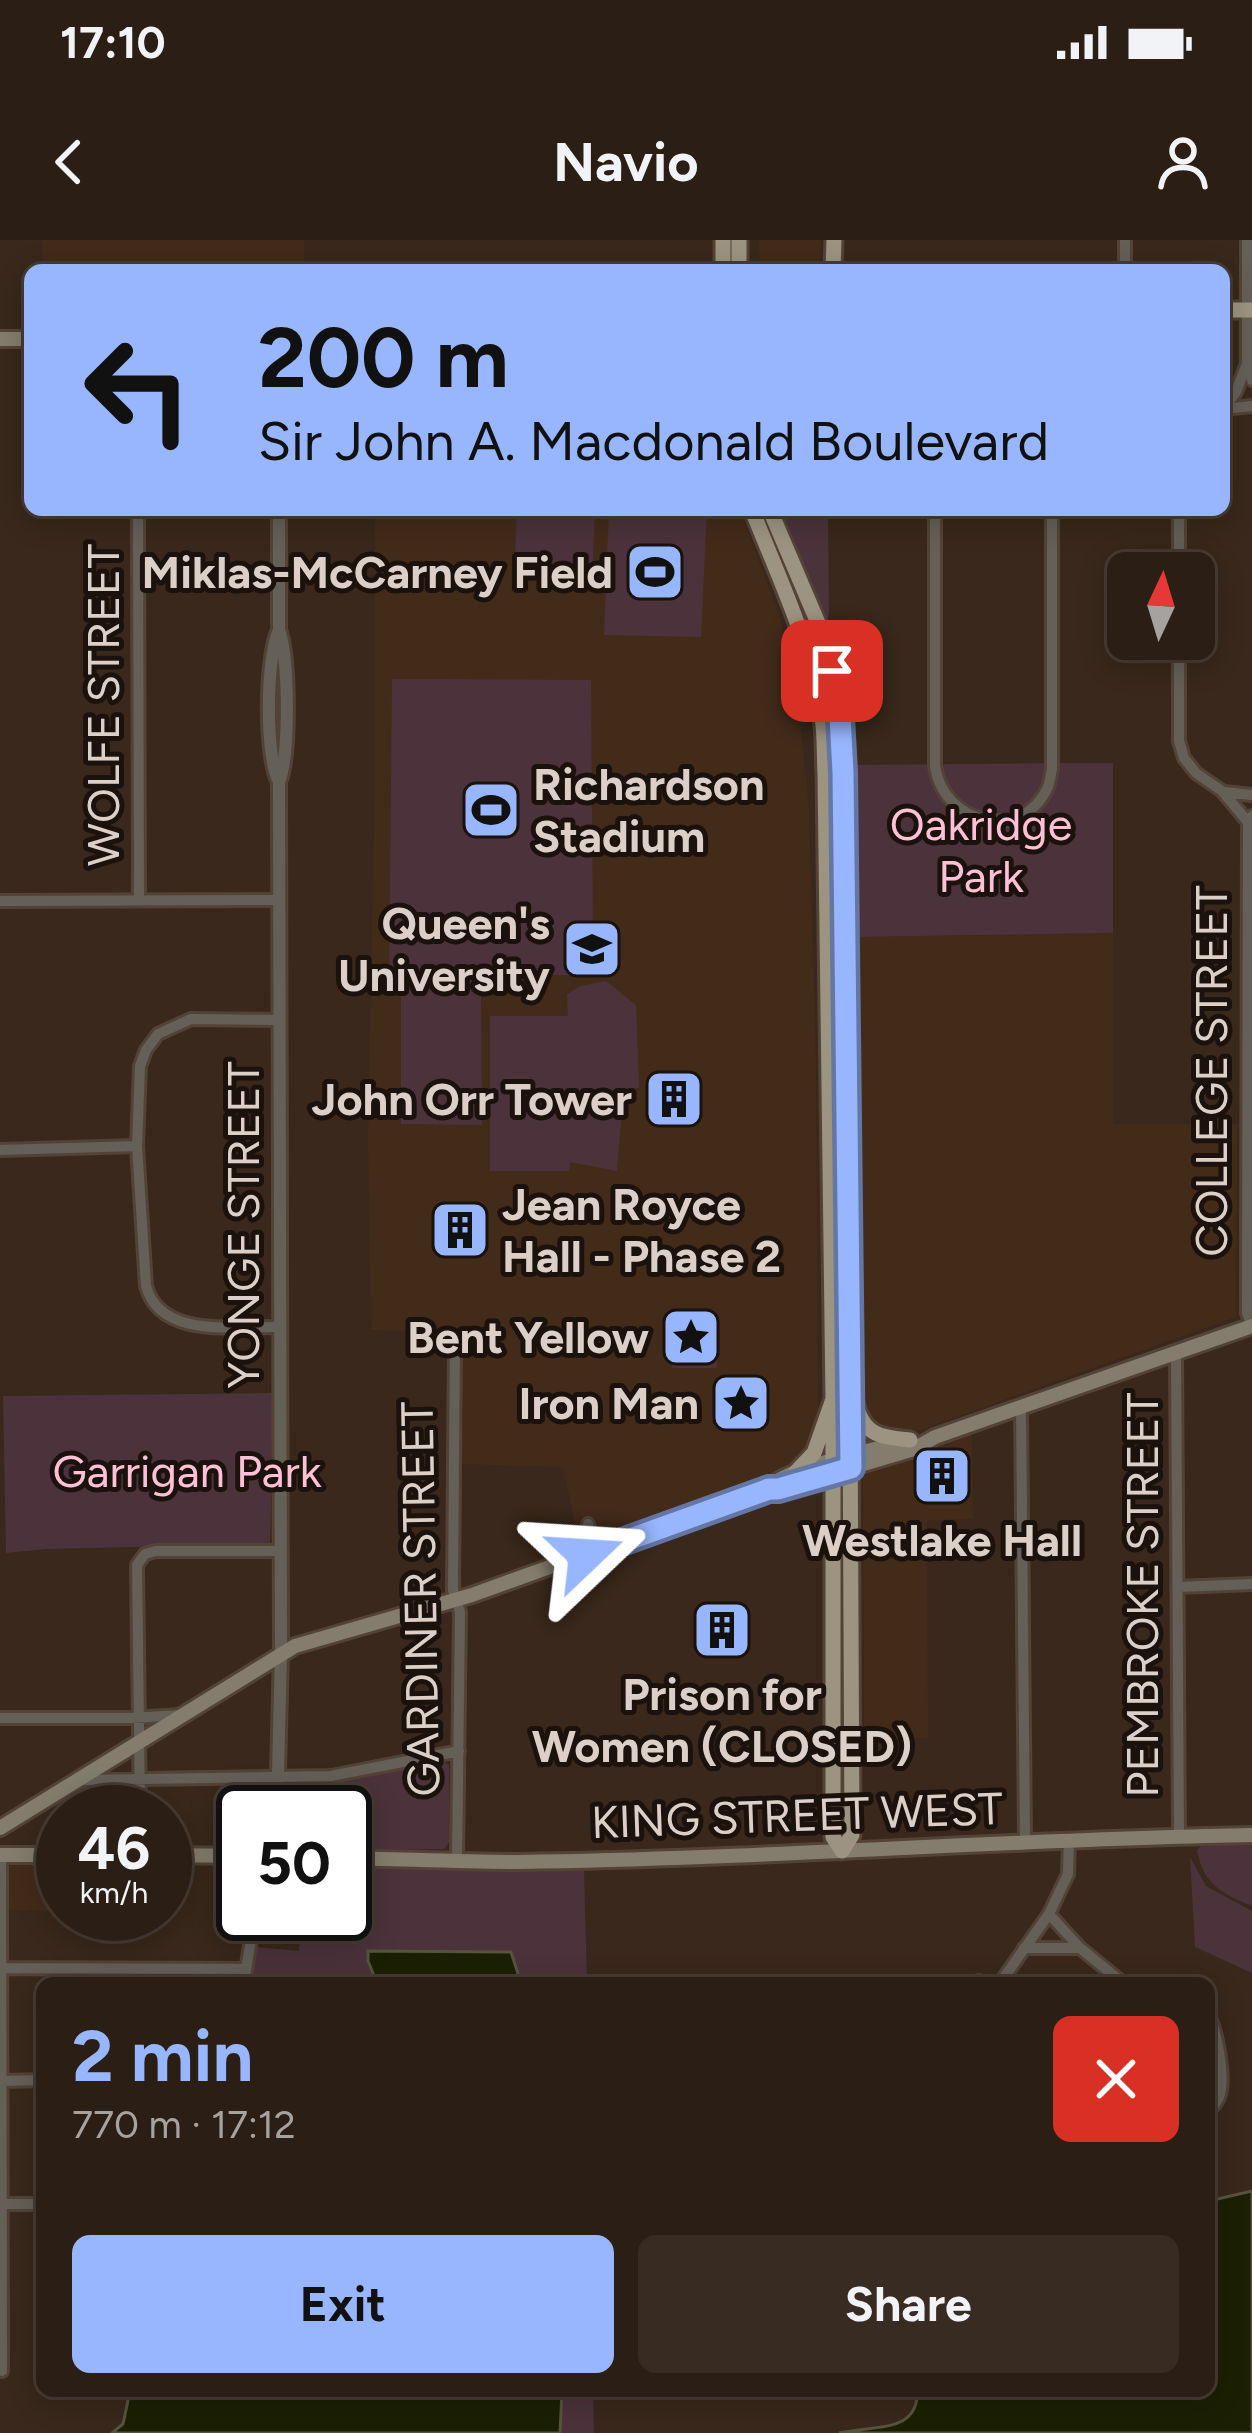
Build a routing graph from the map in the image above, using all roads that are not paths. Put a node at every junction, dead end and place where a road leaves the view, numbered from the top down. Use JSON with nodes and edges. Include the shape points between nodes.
{"nodes":[{"id":1,"x":1246,"y":240,"type":"edge"},
{"id":2,"x":1250,"y":310,"type":"edge"},
{"id":3,"x":1247,"y":363,"type":"junction"},
{"id":4,"x":1252,"y":380,"type":"edge"},
{"id":5,"x":1230,"y":401,"type":"edge"},
{"id":6,"x":138,"y":516,"type":"edge"},
{"id":7,"x":279,"y":516,"type":"edge"},
{"id":8,"x":754,"y":516,"type":"edge"},
{"id":9,"x":773,"y":516,"type":"edge"},
{"id":10,"x":935,"y":516,"type":"edge"},
{"id":11,"x":1052,"y":516,"type":"edge"},
{"id":12,"x":1179,"y":516,"type":"edge"},
{"id":13,"x":1179,"y":552,"type":"edge"},
{"id":14,"x":1179,"y":660,"type":"edge"},
{"id":15,"x":1222,"y":791,"type":"junction"},
{"id":16,"x":1250,"y":795,"type":"edge"},
{"id":17,"x":1250,"y":819,"type":"edge"},
{"id":18,"x":139,"y":900,"type":"junction"},
{"id":19,"x":278,"y":900,"type":"junction"},
{"id":20,"x":0,"y":901,"type":"edge"},
{"id":21,"x":1250,"y":905,"type":"edge"},
{"id":22,"x":278,"y":1020,"type":"junction"},
{"id":23,"x":137,"y":1146,"type":"junction"},
{"id":24,"x":0,"y":1150,"type":"edge"},
{"id":25,"x":1252,"y":1326,"type":"edge"},
{"id":26,"x":279,"y":1327,"type":"junction"},
{"id":27,"x":455,"y":1337,"type":"dead end"},
{"id":28,"x":1176,"y":1353,"type":"junction"},
{"id":29,"x":850,"y":1390,"type":"junction"},
{"id":30,"x":833,"y":1399,"type":"junction"},
{"id":31,"x":1021,"y":1407,"type":"junction"},
{"id":32,"x":935,"y":1437,"type":"junction"},
{"id":33,"x":910,"y":1440,"type":"junction"},
{"id":34,"x":851,"y":1462,"type":"junction"},
{"id":35,"x":833,"y":1467,"type":"junction"},
{"id":36,"x":795,"y":1473,"type":"junction"},
{"id":37,"x":769,"y":1489,"type":"junction"},
{"id":38,"x":588,"y":1524,"type":"dead end"},
{"id":39,"x":280,"y":1551,"type":"junction"},
{"id":40,"x":594,"y":1551,"type":"junction"},
{"id":41,"x":1252,"y":1584,"type":"edge"},
{"id":42,"x":1178,"y":1587,"type":"junction"},
{"id":43,"x":457,"y":1600,"type":"junction"},
{"id":44,"x":281,"y":1653,"type":"junction"},
{"id":45,"x":181,"y":1714,"type":"junction"},
{"id":46,"x":0,"y":1718,"type":"edge"},
{"id":47,"x":137,"y":1718,"type":"junction"},
{"id":48,"x":139,"y":1742,"type":"junction"},
{"id":49,"x":459,"y":1751,"type":"junction"},
{"id":50,"x":278,"y":1777,"type":"junction"},
{"id":51,"x":140,"y":1778,"type":"junction"},
{"id":52,"x":79,"y":1780,"type":"junction"},
{"id":53,"x":140,"y":1785,"type":"edge"},
{"id":54,"x":278,"y":1785,"type":"edge"},
{"id":55,"x":25,"y":1813,"type":"junction"},
{"id":56,"x":0,"y":1826,"type":"edge"},
{"id":57,"x":1252,"y":1835,"type":"edge"},
{"id":58,"x":1179,"y":1837,"type":"junction"},
{"id":59,"x":1069,"y":1840,"type":"junction"},
{"id":60,"x":1024,"y":1841,"type":"junction"},
{"id":61,"x":842,"y":1852,"type":"junction"},
{"id":62,"x":0,"y":1855,"type":"edge"},
{"id":63,"x":36,"y":1855,"type":"edge"},
{"id":64,"x":372,"y":1859,"type":"edge"},
{"id":65,"x":457,"y":1861,"type":"junction"},
{"id":66,"x":1049,"y":1914,"type":"junction"},
{"id":67,"x":251,"y":1941,"type":"edge"},
{"id":68,"x":1024,"y":1948,"type":"junction"},
{"id":69,"x":1080,"y":1948,"type":"junction"},
{"id":70,"x":1,"y":1968,"type":"edge"},
{"id":71,"x":246,"y":1969,"type":"junction"},
{"id":72,"x":245,"y":1977,"type":"edge"},
{"id":73,"x":1004,"y":1977,"type":"edge"},
{"id":74,"x":1116,"y":1977,"type":"edge"},
{"id":75,"x":1215,"y":2029,"type":"edge"},
{"id":76,"x":2,"y":2080,"type":"edge"},
{"id":77,"x":36,"y":2080,"type":"edge"},
{"id":78,"x":1215,"y":2101,"type":"edge"},
{"id":79,"x":3,"y":2204,"type":"edge"},
{"id":80,"x":36,"y":2204,"type":"edge"},
{"id":81,"x":2,"y":2371,"type":"edge"}],
"edges":[{"from":1,"to":2,"type":"street"},
{"from":2,"to":3,"type":"street"},
{"from":3,"to":4,"type":"street"},
{"from":3,"to":5,"type":"street"},
{"from":6,"to":18,"type":"street","name":"WOLFE STREET"},
{"from":7,"to":19,"type":"street","name":"YONGE STREET","via":[[286,672]]},
{"from":8,"to":30,"type":"main road","via":[[802,634],[822,720]]},
{"from":9,"to":29,"type":"main road","via":[[821,630],[840,717]]},
{"from":10,"to":11,"type":"street","via":[[937,782],[966,814],[994,820],[1033,806],[1052,768]]},
{"from":12,"to":13,"type":"street"},
{"from":14,"to":15,"type":"street","via":[[1184,758]]},
{"from":15,"to":16,"type":"street"},
{"from":15,"to":17,"type":"street"},
{"from":17,"to":21,"type":"street","name":"COLLEGE STREET"},
{"from":18,"to":19,"type":"street"},
{"from":18,"to":20,"type":"street"},
{"from":19,"to":22,"type":"street","name":"YONGE STREET"},
{"from":21,"to":25,"type":"street","name":"COLLEGE STREET"},
{"from":22,"to":23,"type":"street","via":[[191,1019],[158,1034],[140,1066]]},
{"from":22,"to":26,"type":"street","name":"YONGE STREET"},
{"from":23,"to":24,"type":"street"},
{"from":23,"to":26,"type":"street","via":[[146,1286],[158,1310],[182,1323]]},
{"from":25,"to":28,"type":"main road"},
{"from":26,"to":39,"type":"street","name":"YONGE STREET"},
{"from":27,"to":43,"type":"street","name":"GARDINER STREET"},
{"from":28,"to":31,"type":"main road"},
{"from":28,"to":42,"type":"street","name":"PEMBROKE STREET"},
{"from":29,"to":33,"type":"main road","via":[[874,1433]]},
{"from":29,"to":34,"type":"main road"},
{"from":30,"to":35,"type":"main road"},
{"from":30,"to":36,"type":"main road","via":[[815,1452]]},
{"from":31,"to":32,"type":"main road"},
{"from":31,"to":60,"type":"street"},
{"from":32,"to":33,"type":"main road"},
{"from":32,"to":34,"type":"main road"},
{"from":33,"to":34,"type":"main road"},
{"from":34,"to":35,"type":"main road"},
{"from":34,"to":61,"type":"main road","via":[[852,1834]]},
{"from":35,"to":36,"type":"main road"},
{"from":35,"to":37,"type":"main road"},
{"from":35,"to":61,"type":"main road","via":[[833,1837]]},
{"from":36,"to":37,"type":"main road"},
{"from":37,"to":40,"type":"main road"},
{"from":38,"to":40,"type":"street"},
{"from":39,"to":44,"type":"street","name":"YONGE STREET"},
{"from":39,"to":47,"type":"street","via":[[146,1554],[137,1565]]},
{"from":40,"to":43,"type":"main road"},
{"from":41,"to":42,"type":"street"},
{"from":42,"to":58,"type":"street","name":"PEMBROKE STREET"},
{"from":43,"to":44,"type":"main road"},
{"from":43,"to":49,"type":"street","name":"GARDINER STREET"},
{"from":44,"to":45,"type":"main road"},
{"from":44,"to":50,"type":"street","name":"YONGE STREET"},
{"from":45,"to":47,"type":"street"},
{"from":45,"to":48,"type":"main road"},
{"from":46,"to":47,"type":"street"},
{"from":47,"to":48,"type":"street"},
{"from":48,"to":51,"type":"street"},
{"from":48,"to":52,"type":"main road"},
{"from":49,"to":50,"type":"street","via":[[331,1776]]},
{"from":49,"to":65,"type":"street","name":"GARDINER STREET"},
{"from":50,"to":51,"type":"street"},
{"from":50,"to":54,"type":"street","name":"YONGE STREET"},
{"from":51,"to":52,"type":"street"},
{"from":51,"to":53,"type":"street"},
{"from":52,"to":55,"type":"main road"},
{"from":55,"to":56,"type":"main road"},
{"from":55,"to":62,"type":"main road"},
{"from":57,"to":58,"type":"main road","name":"KING STREET WEST"},
{"from":58,"to":59,"type":"main road","name":"KING STREET WEST"},
{"from":59,"to":60,"type":"main road","name":"KING STREET WEST"},
{"from":59,"to":66,"type":"street","via":[[1066,1884]]},
{"from":60,"to":61,"type":"main road","name":"KING STREET WEST"},
{"from":61,"to":65,"type":"main road","name":"KING STREET WEST"},
{"from":62,"to":63,"type":"main road"},
{"from":62,"to":70,"type":"street"},
{"from":64,"to":65,"type":"main road","name":"KING STREET WEST"},
{"from":66,"to":68,"type":"street"},
{"from":66,"to":69,"type":"street"},
{"from":67,"to":71,"type":"street"},
{"from":68,"to":69,"type":"street"},
{"from":68,"to":73,"type":"street"},
{"from":69,"to":74,"type":"street"},
{"from":70,"to":71,"type":"street"},
{"from":70,"to":76,"type":"street"},
{"from":71,"to":72,"type":"street"},
{"from":75,"to":78,"type":"street"},
{"from":76,"to":77,"type":"street"},
{"from":76,"to":79,"type":"street"},
{"from":79,"to":80,"type":"street"},
{"from":79,"to":81,"type":"street"}]}
